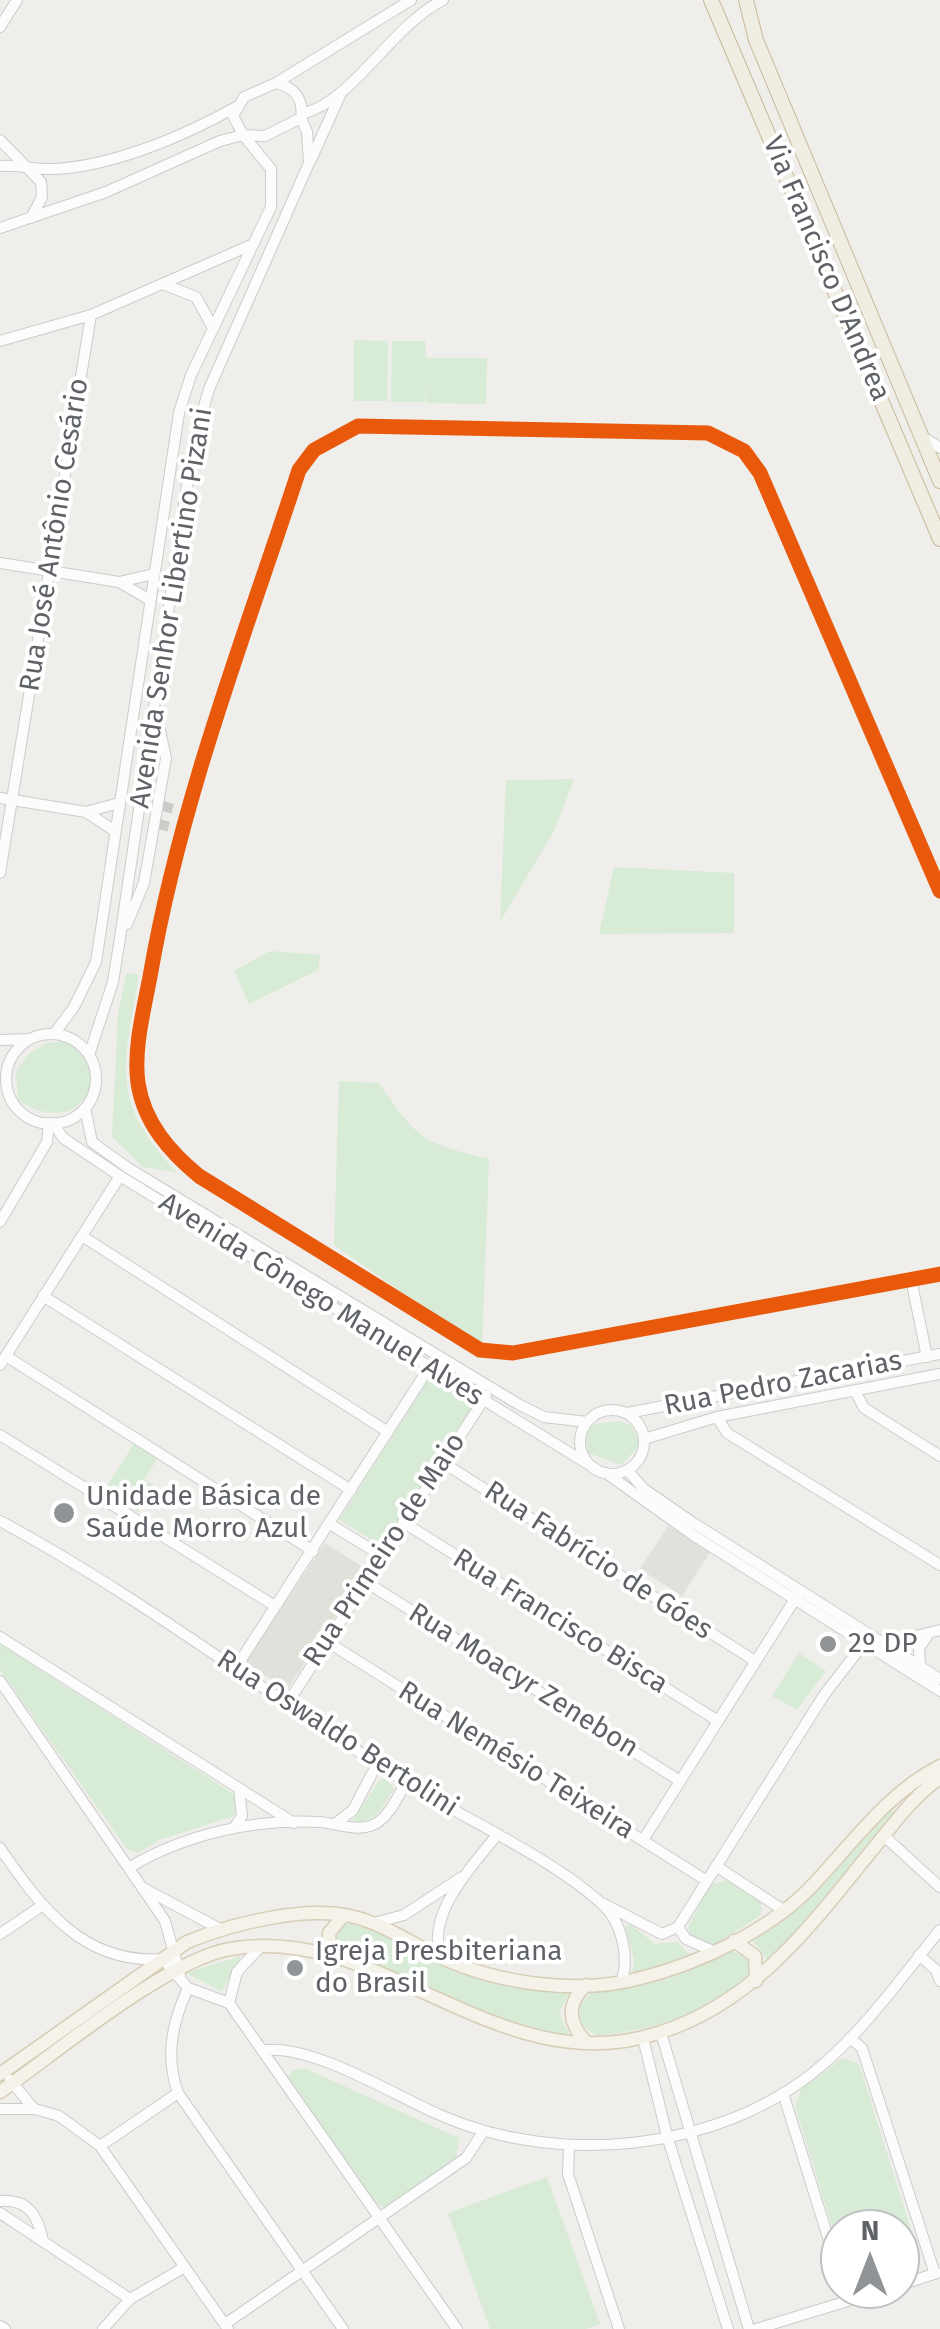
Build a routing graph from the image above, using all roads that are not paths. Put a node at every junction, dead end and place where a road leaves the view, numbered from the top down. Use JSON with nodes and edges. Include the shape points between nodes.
{"nodes":[{"id":1,"x":17,"y":0,"type":"edge"},
{"id":2,"x":410,"y":0,"type":"edge"},
{"id":3,"x":442,"y":0,"type":"edge"},
{"id":4,"x":711,"y":0,"type":"edge"},
{"id":5,"x":746,"y":0,"type":"edge"},
{"id":6,"x":0,"y":26,"type":"edge"},
{"id":7,"x":276,"y":83,"type":"junction"},
{"id":8,"x":342,"y":90,"type":"junction"},
{"id":9,"x":236,"y":107,"type":"junction"},
{"id":10,"x":302,"y":116,"type":"junction"},
{"id":11,"x":243,"y":135,"type":"junction"},
{"id":12,"x":0,"y":140,"type":"edge"},
{"id":13,"x":309,"y":162,"type":"junction"},
{"id":14,"x":20,"y":164,"type":"junction"},
{"id":15,"x":0,"y":166,"type":"edge"},
{"id":16,"x":31,"y":218,"type":"junction"},
{"id":17,"x":0,"y":228,"type":"edge"},
{"id":18,"x":251,"y":245,"type":"junction"},
{"id":19,"x":164,"y":285,"type":"junction"},
{"id":20,"x":90,"y":315,"type":"junction"},
{"id":21,"x":213,"y":328,"type":"junction"},
{"id":22,"x":0,"y":340,"type":"edge"},
{"id":23,"x":921,"y":436,"type":"junction"},
{"id":24,"x":940,"y":448,"type":"edge"},
{"id":25,"x":940,"y":482,"type":"edge"},
{"id":26,"x":940,"y":539,"type":"edge"},
{"id":27,"x":0,"y":563,"type":"edge"},
{"id":28,"x":50,"y":569,"type":"junction"},
{"id":29,"x":154,"y":574,"type":"junction"},
{"id":30,"x":119,"y":582,"type":"junction"},
{"id":31,"x":150,"y":600,"type":"junction"},
{"id":32,"x":154,"y":703,"type":"junction"},
{"id":33,"x":6,"y":799,"type":"edge"},
{"id":34,"x":119,"y":802,"type":"junction"},
{"id":35,"x":165,"y":807,"type":"junction"},
{"id":36,"x":86,"y":812,"type":"junction"},
{"id":37,"x":187,"y":814,"type":"junction"},
{"id":38,"x":167,"y":827,"type":"junction"},
{"id":39,"x":115,"y":831,"type":"junction"},
{"id":40,"x":0,"y":874,"type":"edge"},
{"id":41,"x":940,"y":891,"type":"edge"},
{"id":42,"x":120,"y":938,"type":"junction"},
{"id":43,"x":54,"y":1034,"type":"junction"},
{"id":44,"x":30,"y":1039,"type":"junction"},
{"id":45,"x":0,"y":1040,"type":"edge"},
{"id":46,"x":89,"y":1054,"type":"junction"},
{"id":47,"x":5,"y":1095,"type":"edge"},
{"id":48,"x":85,"y":1108,"type":"junction"},
{"id":49,"x":51,"y":1124,"type":"junction"},
{"id":50,"x":120,"y":1176,"type":"junction"},
{"id":51,"x":1,"y":1219,"type":"edge"},
{"id":52,"x":82,"y":1236,"type":"junction"},
{"id":53,"x":940,"y":1274,"type":"edge"},
{"id":54,"x":911,"y":1279,"type":"junction"},
{"id":55,"x":44,"y":1296,"type":"junction"},
{"id":56,"x":437,"y":1354,"type":"junction"},
{"id":57,"x":940,"y":1354,"type":"edge"},
{"id":58,"x":927,"y":1356,"type":"junction"},
{"id":59,"x":3,"y":1360,"type":"edge"},
{"id":60,"x":430,"y":1366,"type":"junction"},
{"id":61,"x":940,"y":1374,"type":"edge"},
{"id":62,"x":854,"y":1390,"type":"junction"},
{"id":63,"x":482,"y":1399,"type":"junction"},
{"id":64,"x":518,"y":1404,"type":"junction"},
{"id":65,"x":627,"y":1413,"type":"junction"},
{"id":66,"x":717,"y":1417,"type":"junction"},
{"id":67,"x":587,"y":1422,"type":"junction"},
{"id":68,"x":388,"y":1432,"type":"junction"},
{"id":69,"x":0,"y":1435,"type":"edge"},
{"id":70,"x":644,"y":1440,"type":"junction"},
{"id":71,"x":940,"y":1456,"type":"edge"},
{"id":72,"x":442,"y":1462,"type":"junction"},
{"id":73,"x":627,"y":1470,"type":"junction"},
{"id":74,"x":601,"y":1471,"type":"junction"},
{"id":75,"x":351,"y":1490,"type":"junction"},
{"id":76,"x":0,"y":1521,"type":"edge"},
{"id":77,"x":402,"y":1522,"type":"junction"},
{"id":78,"x":330,"y":1524,"type":"junction"},
{"id":79,"x":312,"y":1551,"type":"junction"},
{"id":80,"x":382,"y":1556,"type":"junction"},
{"id":81,"x":940,"y":1565,"type":"edge"},
{"id":82,"x":366,"y":1582,"type":"junction"},
{"id":83,"x":797,"y":1595,"type":"junction"},
{"id":84,"x":275,"y":1606,"type":"junction"},
{"id":85,"x":934,"y":1632,"type":"edge"},
{"id":86,"x":0,"y":1637,"type":"edge"},
{"id":87,"x":326,"y":1641,"type":"junction"},
{"id":88,"x":864,"y":1642,"type":"junction"},
{"id":89,"x":883,"y":1643,"type":"junction"},
{"id":90,"x":755,"y":1661,"type":"junction"},
{"id":91,"x":920,"y":1666,"type":"junction"},
{"id":92,"x":235,"y":1669,"type":"junction"},
{"id":93,"x":940,"y":1678,"type":"edge"},
{"id":94,"x":0,"y":1680,"type":"edge"},
{"id":95,"x":940,"y":1691,"type":"edge"},
{"id":96,"x":12,"y":1698,"type":"junction"},
{"id":97,"x":289,"y":1701,"type":"junction"},
{"id":98,"x":0,"y":1706,"type":"edge"},
{"id":99,"x":718,"y":1721,"type":"junction"},
{"id":100,"x":378,"y":1762,"type":"junction"},
{"id":101,"x":940,"y":1766,"type":"edge"},
{"id":102,"x":940,"y":1778,"type":"edge"},
{"id":103,"x":680,"y":1781,"type":"junction"},
{"id":104,"x":406,"y":1782,"type":"junction"},
{"id":105,"x":239,"y":1788,"type":"junction"},
{"id":106,"x":294,"y":1823,"type":"junction"},
{"id":107,"x":335,"y":1824,"type":"junction"},
{"id":108,"x":234,"y":1828,"type":"junction"},
{"id":109,"x":497,"y":1836,"type":"junction"},
{"id":110,"x":884,"y":1836,"type":"junction"},
{"id":111,"x":643,"y":1840,"type":"junction"},
{"id":112,"x":0,"y":1848,"type":"edge"},
{"id":113,"x":716,"y":1866,"type":"junction"},
{"id":114,"x":130,"y":1867,"type":"junction"},
{"id":115,"x":466,"y":1873,"type":"junction"},
{"id":116,"x":707,"y":1880,"type":"junction"},
{"id":117,"x":940,"y":1887,"type":"edge"},
{"id":118,"x":144,"y":1888,"type":"junction"},
{"id":119,"x":603,"y":1904,"type":"junction"},
{"id":120,"x":43,"y":1905,"type":"junction"},
{"id":121,"x":784,"y":1910,"type":"junction"},
{"id":122,"x":345,"y":1915,"type":"junction"},
{"id":123,"x":374,"y":1922,"type":"junction"},
{"id":124,"x":678,"y":1927,"type":"junction"},
{"id":125,"x":220,"y":1929,"type":"junction"},
{"id":126,"x":940,"y":1930,"type":"edge"},
{"id":127,"x":0,"y":1934,"type":"edge"},
{"id":128,"x":734,"y":1940,"type":"junction"},
{"id":129,"x":260,"y":1946,"type":"junction"},
{"id":130,"x":713,"y":1950,"type":"junction"},
{"id":131,"x":330,"y":1953,"type":"junction"},
{"id":132,"x":168,"y":1955,"type":"junction"},
{"id":133,"x":920,"y":1955,"type":"junction"},
{"id":134,"x":442,"y":1958,"type":"junction"},
{"id":135,"x":180,"y":1977,"type":"junction"},
{"id":136,"x":940,"y":1981,"type":"edge"},
{"id":137,"x":621,"y":1982,"type":"junction"},
{"id":138,"x":756,"y":1982,"type":"junction"},
{"id":139,"x":586,"y":1985,"type":"junction"},
{"id":140,"x":229,"y":2003,"type":"junction"},
{"id":141,"x":661,"y":2033,"type":"junction"},
{"id":142,"x":643,"y":2038,"type":"junction"},
{"id":143,"x":850,"y":2038,"type":"junction"},
{"id":144,"x":586,"y":2042,"type":"junction"},
{"id":145,"x":265,"y":2050,"type":"junction"},
{"id":146,"x":1,"y":2070,"type":"edge"},
{"id":147,"x":12,"y":2084,"type":"junction"},
{"id":148,"x":0,"y":2092,"type":"edge"},
{"id":149,"x":178,"y":2094,"type":"junction"},
{"id":150,"x":782,"y":2094,"type":"junction"},
{"id":151,"x":0,"y":2109,"type":"edge"},
{"id":152,"x":35,"y":2109,"type":"junction"},
{"id":153,"x":688,"y":2131,"type":"junction"},
{"id":154,"x":483,"y":2132,"type":"junction"},
{"id":155,"x":668,"y":2136,"type":"junction"},
{"id":156,"x":100,"y":2146,"type":"junction"},
{"id":157,"x":569,"y":2148,"type":"junction"},
{"id":158,"x":0,"y":2202,"type":"edge"},
{"id":159,"x":0,"y":2213,"type":"edge"},
{"id":160,"x":820,"y":2213,"type":"edge"},
{"id":161,"x":380,"y":2216,"type":"junction"},
{"id":162,"x":43,"y":2241,"type":"junction"},
{"id":163,"x":183,"y":2268,"type":"junction"},
{"id":164,"x":301,"y":2268,"type":"junction"},
{"id":165,"x":937,"y":2273,"type":"edge"},
{"id":166,"x":130,"y":2299,"type":"junction"},
{"id":167,"x":821,"y":2309,"type":"edge"},
{"id":168,"x":227,"y":2327,"type":"edge"},
{"id":169,"x":103,"y":2329,"type":"edge"},
{"id":170,"x":343,"y":2329,"type":"edge"},
{"id":171,"x":457,"y":2329,"type":"edge"},
{"id":172,"x":619,"y":2329,"type":"edge"},
{"id":173,"x":728,"y":2329,"type":"edge"},
{"id":174,"x":752,"y":2329,"type":"edge"}],
"edges":[{"from":1,"to":6,"type":"street"},
{"from":2,"to":7,"type":"street"},
{"from":3,"to":8,"type":"street","via":[[402,28]]},
{"from":4,"to":26,"type":"highway","name":"Via Francisco D'Andrea"},
{"from":5,"to":23,"type":"highway","name":"Via Francisco D'Andrea","via":[[756,40]]},
{"from":7,"to":9,"type":"street"},
{"from":7,"to":10,"type":"street","via":[[294,90]]},
{"from":8,"to":10,"type":"street"},
{"from":8,"to":13,"type":"street","name":"Avenida Senhor Libertino Pizani"},
{"from":9,"to":11,"type":"street"},
{"from":9,"to":14,"type":"street","via":[[94,163],[51,169]]},
{"from":10,"to":11,"type":"street","via":[[266,136]]},
{"from":10,"to":13,"type":"street"},
{"from":11,"to":16,"type":"street"},
{"from":11,"to":18,"type":"street","name":"Avenida Senhor Libertino Pizani","via":[[271,168],[274,186]]},
{"from":12,"to":14,"type":"street"},
{"from":13,"to":32,"type":"street","name":"Avenida Senhor Libertino Pizani","via":[[209,389],[193,444]]},
{"from":14,"to":15,"type":"street"},
{"from":14,"to":16,"type":"street","via":[[41,182]]},
{"from":16,"to":17,"type":"street"},
{"from":18,"to":19,"type":"street"},
{"from":18,"to":21,"type":"street","name":"Avenida Senhor Libertino Pizani"},
{"from":19,"to":20,"type":"street"},
{"from":19,"to":21,"type":"street","via":[[196,298]]},
{"from":20,"to":22,"type":"street"},
{"from":20,"to":28,"type":"street","name":"Rua José Antônio Cesário"},
{"from":21,"to":29,"type":"street","name":"Avenida Senhor Libertino Pizani","via":[[179,413]]},
{"from":23,"to":24,"type":"street"},
{"from":23,"to":25,"type":"highway","name":"Via Francisco D'Andrea"},
{"from":27,"to":28,"type":"street"},
{"from":28,"to":30,"type":"street"},
{"from":28,"to":33,"type":"street","name":"Rua José Antônio Cesário"},
{"from":29,"to":30,"type":"street"},
{"from":29,"to":31,"type":"street","name":"Avenida Senhor Libertino Pizani"},
{"from":30,"to":31,"type":"street"},
{"from":31,"to":34,"type":"street","name":"Avenida Senhor Libertino Pizani"},
{"from":32,"to":35,"type":"street","via":[[166,758]]},
{"from":32,"to":42,"type":"street","name":"Avenida Senhor Libertino Pizani"},
{"from":33,"to":36,"type":"street"},
{"from":33,"to":40,"type":"street","name":"Rua José Antônio Cesário"},
{"from":34,"to":36,"type":"street"},
{"from":34,"to":39,"type":"street","name":"Avenida Senhor Libertino Pizani"},
{"from":35,"to":37,"type":"street"},
{"from":35,"to":38,"type":"street"},
{"from":36,"to":39,"type":"street"},
{"from":37,"to":38,"type":"street"},
{"from":37,"to":41,"type":"street","via":[[299,470],[324,442],[358,426],[708,433],[744,451],[760,473]]},
{"from":38,"to":42,"type":"street"},
{"from":38,"to":54,"type":"street","via":[[138,1050],[138,1084],[150,1119],[169,1151],[199,1176],[454,1336],[480,1350],[513,1353]]},
{"from":39,"to":43,"type":"street","name":"Avenida Senhor Libertino Pizani","via":[[96,962]]},
{"from":42,"to":46,"type":"street","name":"Avenida Senhor Libertino Pizani"},
{"from":43,"to":44,"type":"street"},
{"from":43,"to":46,"type":"street"},
{"from":44,"to":45,"type":"street"},
{"from":44,"to":47,"type":"street","via":[[7,1070]]},
{"from":46,"to":48,"type":"street","via":[[96,1082]]},
{"from":47,"to":49,"type":"street","via":[[26,1116]]},
{"from":48,"to":49,"type":"street"},
{"from":48,"to":56,"type":"street","name":"Avenida Cônego Manuel Alves","via":[[88,1133],[100,1150]]},
{"from":49,"to":50,"type":"street","name":"Avenida Cônego Manuel Alves"},
{"from":49,"to":51,"type":"street","via":[[48,1142]]},
{"from":50,"to":52,"type":"street"},
{"from":50,"to":60,"type":"street","name":"Avenida Cônego Manuel Alves"},
{"from":52,"to":55,"type":"street"},
{"from":52,"to":68,"type":"street"},
{"from":53,"to":54,"type":"street"},
{"from":54,"to":58,"type":"street"},
{"from":55,"to":59,"type":"street"},
{"from":55,"to":75,"type":"street"},
{"from":56,"to":60,"type":"street"},
{"from":56,"to":64,"type":"street","name":"Avenida Cônego Manuel Alves"},
{"from":57,"to":58,"type":"street","name":"Rua Pedro Zacarias"},
{"from":58,"to":65,"type":"street","name":"Rua Pedro Zacarias"},
{"from":59,"to":79,"type":"street"},
{"from":60,"to":63,"type":"street","name":"Avenida Cônego Manuel Alves"},
{"from":60,"to":68,"type":"street"},
{"from":61,"to":62,"type":"street","name":"Rua Pedro Zacarias"},
{"from":62,"to":66,"type":"street","name":"Rua Pedro Zacarias"},
{"from":62,"to":71,"type":"street","via":[[864,1408]]},
{"from":63,"to":64,"type":"street","via":[[492,1394]]},
{"from":63,"to":72,"type":"street","name":"Rua Primeiro de Maio"},
{"from":63,"to":74,"type":"street","name":"Avenida Cônego Manuel Alves"},
{"from":64,"to":67,"type":"street","name":"Avenida Cônego Manuel Alves","via":[[544,1417]]},
{"from":65,"to":67,"type":"street","via":[[606,1410]]},
{"from":65,"to":70,"type":"street"},
{"from":66,"to":70,"type":"street","name":"Rua Pedro Zacarias"},
{"from":66,"to":81,"type":"street","via":[[727,1433]]},
{"from":67,"to":74,"type":"street","via":[[580,1442],[587,1462]]},
{"from":68,"to":75,"type":"street"},
{"from":69,"to":84,"type":"street"},
{"from":70,"to":73,"type":"street"},
{"from":72,"to":77,"type":"street","name":"Rua Primeiro de Maio"},
{"from":72,"to":90,"type":"street","name":"Rua Fabrício de Góes"},
{"from":73,"to":74,"type":"street"},
{"from":73,"to":83,"type":"street","name":"Avenida Cônego Manuel Alves"},
{"from":74,"to":83,"type":"street","name":"Avenida Cônego Manuel Alves"},
{"from":75,"to":78,"type":"street"},
{"from":76,"to":92,"type":"street","name":"Rua Oswaldo Bertolini"},
{"from":77,"to":80,"type":"street","name":"Rua Primeiro de Maio"},
{"from":77,"to":99,"type":"street","name":"Rua Francisco Bisca"},
{"from":78,"to":79,"type":"street"},
{"from":78,"to":80,"type":"street"},
{"from":79,"to":84,"type":"street"},
{"from":80,"to":82,"type":"street","name":"Rua Primeiro de Maio"},
{"from":82,"to":87,"type":"street","name":"Rua Primeiro de Maio"},
{"from":82,"to":103,"type":"street","name":"Rua Moacyr Zenebon"},
{"from":83,"to":88,"type":"street","name":"Avenida Cônego Manuel Alves"},
{"from":83,"to":89,"type":"street","name":"Avenida Cônego Manuel Alves"},
{"from":83,"to":90,"type":"street"},
{"from":84,"to":92,"type":"street"},
{"from":85,"to":89,"type":"street"},
{"from":85,"to":91,"type":"street","via":[[919,1648]]},
{"from":86,"to":105,"type":"street"},
{"from":87,"to":97,"type":"street","name":"Rua Primeiro de Maio"},
{"from":87,"to":111,"type":"street","name":"Rua Nemésio Teixeira"},
{"from":88,"to":95,"type":"street","name":"Avenida Cônego Manuel Alves"},
{"from":88,"to":113,"type":"street"},
{"from":89,"to":91,"type":"street","name":"Avenida Cônego Manuel Alves"},
{"from":90,"to":99,"type":"street"},
{"from":91,"to":93,"type":"street","name":"Avenida Cônego Manuel Alves"},
{"from":92,"to":97,"type":"street","name":"Rua Oswaldo Bertolini"},
{"from":94,"to":96,"type":"street"},
{"from":96,"to":98,"type":"street"},
{"from":96,"to":114,"type":"street"},
{"from":97,"to":100,"type":"street","name":"Rua Oswaldo Bertolini"},
{"from":99,"to":103,"type":"street"},
{"from":100,"to":104,"type":"street","name":"Rua Oswaldo Bertolini"},
{"from":100,"to":107,"type":"street","via":[[353,1810]]},
{"from":101,"to":121,"type":"main road","via":[[903,1790]]},
{"from":102,"to":110,"type":"main road"},
{"from":103,"to":111,"type":"street"},
{"from":104,"to":107,"type":"street","via":[[373,1825]]},
{"from":104,"to":109,"type":"street","name":"Rua Oswaldo Bertolini"},
{"from":105,"to":106,"type":"street"},
{"from":105,"to":108,"type":"street","via":[[242,1816]]},
{"from":106,"to":107,"type":"street"},
{"from":106,"to":108,"type":"street"},
{"from":108,"to":114,"type":"street","via":[[184,1840]]},
{"from":109,"to":115,"type":"street"},
{"from":109,"to":119,"type":"street","name":"Rua Oswaldo Bertolini"},
{"from":110,"to":117,"type":"street"},
{"from":110,"to":138,"type":"main road"},
{"from":111,"to":116,"type":"street","name":"Rua Nemésio Teixeira"},
{"from":112,"to":120,"type":"street"},
{"from":113,"to":116,"type":"street"},
{"from":113,"to":121,"type":"street"},
{"from":114,"to":118,"type":"street"},
{"from":115,"to":123,"type":"street","via":[[404,1915]]},
{"from":115,"to":134,"type":"street","via":[[436,1934]]},
{"from":116,"to":124,"type":"street"},
{"from":118,"to":125,"type":"street"},
{"from":118,"to":132,"type":"street","via":[[171,1933]]},
{"from":119,"to":124,"type":"street","name":"Rua Oswaldo Bertolini","via":[[662,1934]]},
{"from":119,"to":137,"type":"street","via":[[620,1932]]},
{"from":120,"to":127,"type":"street"},
{"from":120,"to":132,"type":"street","via":[[80,1940],[110,1956],[136,1961]]},
{"from":121,"to":128,"type":"main road"},
{"from":122,"to":123,"type":"main road"},
{"from":122,"to":125,"type":"main road","via":[[273,1918]]},
{"from":122,"to":131,"type":"main road","via":[[329,1933]]},
{"from":123,"to":134,"type":"main road"},
{"from":124,"to":130,"type":"street","via":[[686,1940]]},
{"from":125,"to":132,"type":"main road"},
{"from":126,"to":133,"type":"street"},
{"from":128,"to":130,"type":"main road"},
{"from":128,"to":138,"type":"main road","via":[[754,1956]]},
{"from":129,"to":131,"type":"main road"},
{"from":129,"to":135,"type":"main road","via":[[228,1949]]},
{"from":129,"to":140,"type":"street","via":[[237,1972]]},
{"from":130,"to":137,"type":"main road"},
{"from":131,"to":144,"type":"main road","via":[[518,2034]]},
{"from":132,"to":135,"type":"street"},
{"from":132,"to":146,"type":"main road"},
{"from":133,"to":136,"type":"street"},
{"from":133,"to":143,"type":"street"},
{"from":134,"to":139,"type":"main road","via":[[517,1980]]},
{"from":135,"to":140,"type":"street"},
{"from":135,"to":147,"type":"main road"},
{"from":135,"to":149,"type":"street","via":[[172,2031]]},
{"from":137,"to":139,"type":"main road"},
{"from":138,"to":141,"type":"main road"},
{"from":139,"to":144,"type":"main road","via":[[571,2007]]},
{"from":140,"to":145,"type":"street"},
{"from":141,"to":142,"type":"main road"},
{"from":141,"to":153,"type":"street"},
{"from":142,"to":144,"type":"main road"},
{"from":142,"to":155,"type":"street"},
{"from":143,"to":150,"type":"street"},
{"from":143,"to":165,"type":"street","via":[[862,2048]]},
{"from":145,"to":154,"type":"street","via":[[297,2052]]},
{"from":145,"to":161,"type":"street"},
{"from":146,"to":147,"type":"street"},
{"from":147,"to":148,"type":"main road"},
{"from":147,"to":152,"type":"street"},
{"from":149,"to":156,"type":"street"},
{"from":149,"to":164,"type":"street"},
{"from":150,"to":153,"type":"street"},
{"from":150,"to":160,"type":"street"},
{"from":151,"to":152,"type":"street"},
{"from":152,"to":156,"type":"street","via":[[59,2116]]},
{"from":153,"to":155,"type":"street"},
{"from":153,"to":174,"type":"street"},
{"from":154,"to":157,"type":"street"},
{"from":154,"to":161,"type":"street","via":[[466,2158]]},
{"from":155,"to":157,"type":"street"},
{"from":155,"to":173,"type":"street"},
{"from":156,"to":163,"type":"street"},
{"from":157,"to":172,"type":"street","via":[[568,2174]]},
{"from":158,"to":162,"type":"street","via":[[33,2211]]},
{"from":159,"to":162,"type":"street"},
{"from":161,"to":164,"type":"street"},
{"from":161,"to":171,"type":"street"},
{"from":162,"to":166,"type":"street"},
{"from":163,"to":166,"type":"street"},
{"from":163,"to":168,"type":"street"},
{"from":164,"to":168,"type":"street"},
{"from":164,"to":170,"type":"street"},
{"from":166,"to":169,"type":"street"},
{"from":167,"to":174,"type":"street"}]}
